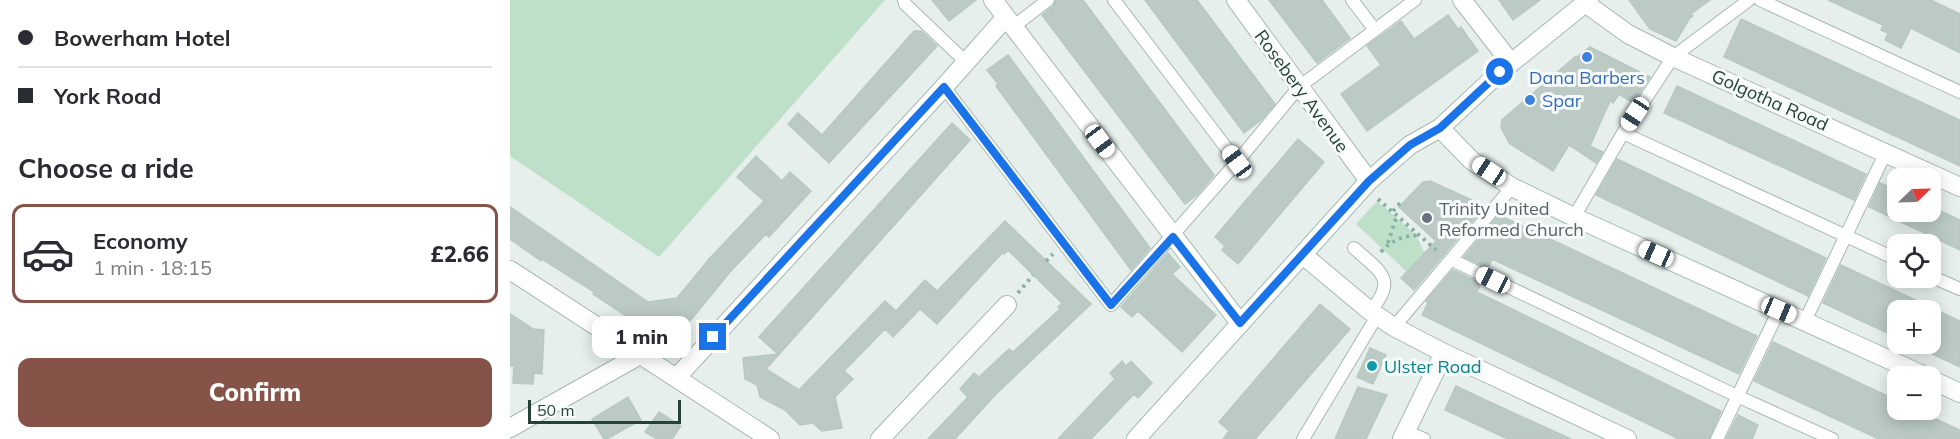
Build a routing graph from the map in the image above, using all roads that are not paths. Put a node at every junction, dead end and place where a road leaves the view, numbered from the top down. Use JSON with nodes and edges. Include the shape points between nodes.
{"nodes":[{"id":1,"x":904,"y":0,"type":"edge"},
{"id":2,"x":993,"y":0,"type":"edge"},
{"id":3,"x":1048,"y":0,"type":"edge"},
{"id":4,"x":1114,"y":0,"type":"edge"},
{"id":5,"x":1236,"y":0,"type":"edge"},
{"id":6,"x":1352,"y":0,"type":"edge"},
{"id":7,"x":1415,"y":0,"type":"edge"},
{"id":8,"x":1462,"y":0,"type":"edge"},
{"id":9,"x":1749,"y":0,"type":"edge"},
{"id":10,"x":1760,"y":0,"type":"edge"},
{"id":11,"x":1587,"y":2,"type":"edge"},
{"id":12,"x":1010,"y":22,"type":"junction"},
{"id":13,"x":1375,"y":30,"type":"junction"},
{"id":14,"x":1673,"y":57,"type":"junction"},
{"id":15,"x":966,"y":62,"type":"junction"},
{"id":16,"x":1511,"y":63,"type":"junction"},
{"id":17,"x":944,"y":87,"type":"junction"},
{"id":18,"x":1299,"y":87,"type":"junction"},
{"id":19,"x":1960,"y":92,"type":"edge"},
{"id":20,"x":1440,"y":128,"type":"junction"},
{"id":21,"x":1623,"y":134,"type":"junction"},
{"id":22,"x":1886,"y":152,"type":"junction"},
{"id":23,"x":1237,"y":162,"type":"junction"},
{"id":24,"x":1365,"y":186,"type":"junction"},
{"id":25,"x":1512,"y":187,"type":"junction"},
{"id":26,"x":1960,"y":187,"type":"edge"},
{"id":27,"x":1574,"y":217,"type":"junction"},
{"id":28,"x":1845,"y":236,"type":"junction"},
{"id":29,"x":1173,"y":237,"type":"junction"},
{"id":30,"x":1354,"y":248,"type":"dead end"},
{"id":31,"x":1303,"y":255,"type":"junction"},
{"id":32,"x":1887,"y":255,"type":"edge"},
{"id":33,"x":1452,"y":260,"type":"junction"},
{"id":34,"x":510,"y":270,"type":"edge"},
{"id":35,"x":1941,"y":281,"type":"edge"},
{"id":36,"x":1960,"y":289,"type":"edge"},
{"id":37,"x":1007,"y":306,"type":"dead end"},
{"id":38,"x":1779,"y":310,"type":"junction"},
{"id":39,"x":1374,"y":314,"type":"junction"},
{"id":40,"x":1805,"y":321,"type":"junction"},
{"id":41,"x":1240,"y":323,"type":"junction"},
{"id":42,"x":1394,"y":327,"type":"junction"},
{"id":43,"x":1444,"y":353,"type":"junction"},
{"id":44,"x":639,"y":355,"type":"junction"},
{"id":45,"x":1902,"y":366,"type":"edge"},
{"id":46,"x":676,"y":378,"type":"junction"},
{"id":47,"x":1941,"y":384,"type":"edge"},
{"id":48,"x":1960,"y":393,"type":"edge"},
{"id":49,"x":1737,"y":396,"type":"junction"},
{"id":50,"x":510,"y":429,"type":"edge"},
{"id":51,"x":1403,"y":435,"type":"edge"},
{"id":52,"x":770,"y":439,"type":"edge"},
{"id":53,"x":880,"y":439,"type":"edge"},
{"id":54,"x":1136,"y":439,"type":"edge"},
{"id":55,"x":1303,"y":439,"type":"edge"},
{"id":56,"x":1424,"y":439,"type":"edge"},
{"id":57,"x":1628,"y":439,"type":"edge"},
{"id":58,"x":1717,"y":439,"type":"edge"},
{"id":59,"x":1832,"y":439,"type":"edge"}],
"edges":[{"from":1,"to":15,"type":"lane"},
{"from":2,"to":12,"type":"street"},
{"from":3,"to":12,"type":"lane"},
{"from":4,"to":23,"type":"lane"},
{"from":5,"to":18,"type":"street","name":"Rosebery Avenue"},
{"from":6,"to":13,"type":"lane"},
{"from":7,"to":13,"type":"lane"},
{"from":8,"to":16,"type":"street"},
{"from":9,"to":14,"type":"lane"},
{"from":10,"to":19,"type":"lane"},
{"from":11,"to":14,"type":"street","name":"Golgotha Road","via":[[1628,34]]},
{"from":11,"to":16,"type":"street"},
{"from":12,"to":15,"type":"street"},
{"from":12,"to":29,"type":"street"},
{"from":13,"to":18,"type":"lane"},
{"from":14,"to":21,"type":"lane"},
{"from":14,"to":22,"type":"street","name":"Golgotha Road"},
{"from":15,"to":17,"type":"street"},
{"from":16,"to":20,"type":"street"},
{"from":17,"to":29,"type":"lane","via":[[1111,305]]},
{"from":17,"to":46,"type":"street"},
{"from":18,"to":23,"type":"lane"},
{"from":18,"to":24,"type":"street","name":"Rosebery Avenue"},
{"from":20,"to":24,"type":"street","via":[[1410,145]]},
{"from":20,"to":25,"type":"street","via":[[1471,160]]},
{"from":21,"to":27,"type":"lane"},
{"from":21,"to":28,"type":"lane"},
{"from":22,"to":26,"type":"street","name":"Golgotha Road"},
{"from":22,"to":28,"type":"lane"},
{"from":23,"to":29,"type":"lane"},
{"from":24,"to":31,"type":"street"},
{"from":25,"to":27,"type":"street"},
{"from":25,"to":33,"type":"lane"},
{"from":27,"to":38,"type":"street"},
{"from":28,"to":32,"type":"lane"},
{"from":28,"to":40,"type":"lane"},
{"from":29,"to":41,"type":"street"},
{"from":30,"to":39,"type":"lane","via":[[1383,275],[1385,285]]},
{"from":31,"to":39,"type":"street"},
{"from":31,"to":41,"type":"street"},
{"from":33,"to":42,"type":"lane"},
{"from":33,"to":49,"type":"lane"},
{"from":34,"to":44,"type":"street"},
{"from":35,"to":36,"type":"lane"},
{"from":37,"to":53,"type":"street"},
{"from":38,"to":40,"type":"street"},
{"from":38,"to":49,"type":"lane"},
{"from":39,"to":42,"type":"street"},
{"from":39,"to":55,"type":"lane"},
{"from":40,"to":45,"type":"street"},
{"from":41,"to":54,"type":"street"},
{"from":42,"to":43,"type":"street"},
{"from":43,"to":51,"type":"street"},
{"from":43,"to":57,"type":"street"},
{"from":44,"to":46,"type":"street"},
{"from":44,"to":50,"type":"street"},
{"from":46,"to":52,"type":"street"},
{"from":47,"to":48,"type":"street"},
{"from":49,"to":58,"type":"lane"},
{"from":49,"to":59,"type":"lane"},
{"from":51,"to":56,"type":"lane"}]}
